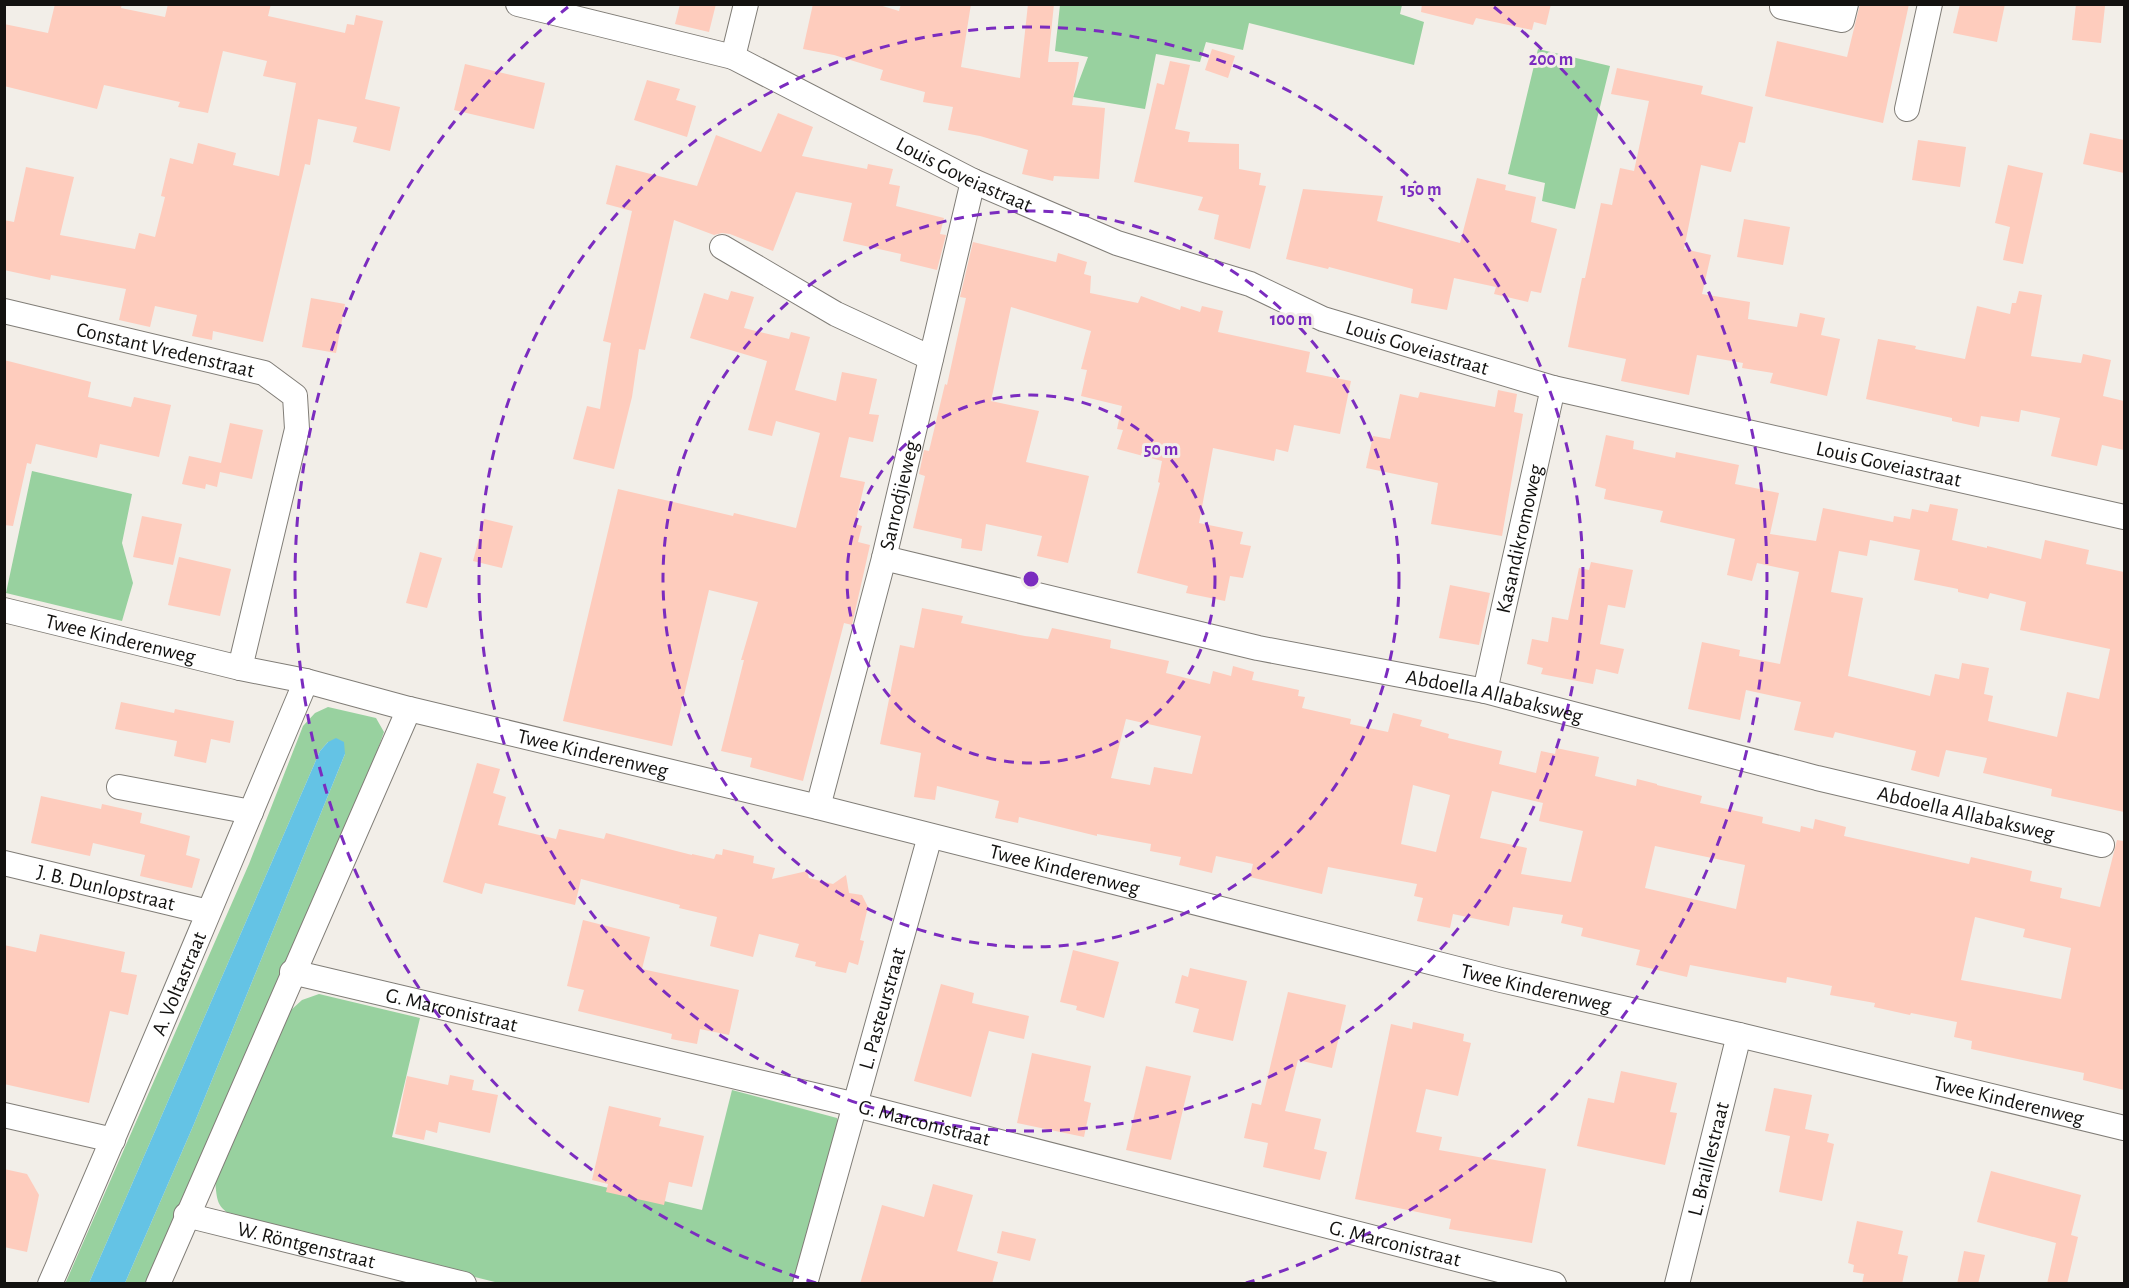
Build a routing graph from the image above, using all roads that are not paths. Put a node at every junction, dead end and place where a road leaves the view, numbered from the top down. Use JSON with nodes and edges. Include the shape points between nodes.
{"nodes":[{"id":1,"x":518,"y":4,"type":"edge"},
{"id":2,"x":746,"y":4,"type":"edge"},
{"id":3,"x":1846,"y":4,"type":"edge"},
{"id":4,"x":1930,"y":4,"type":"edge"},
{"id":5,"x":1782,"y":7,"type":"dead end"},
{"id":6,"x":733,"y":57,"type":"junction"},
{"id":7,"x":1907,"y":109,"type":"dead end"},
{"id":8,"x":973,"y":181,"type":"junction"},
{"id":9,"x":722,"y":247,"type":"dead end"},
{"id":10,"x":4,"y":311,"type":"edge"},
{"id":11,"x":931,"y":358,"type":"junction"},
{"id":12,"x":1553,"y":387,"type":"junction"},
{"id":13,"x":2124,"y":517,"type":"edge"},
{"id":14,"x":884,"y":558,"type":"junction"},
{"id":15,"x":4,"y":610,"type":"edge"},
{"id":16,"x":240,"y":668,"type":"junction"},
{"id":17,"x":306,"y":681,"type":"junction"},
{"id":18,"x":1485,"y":691,"type":"junction"},
{"id":19,"x":409,"y":709,"type":"junction"},
{"id":20,"x":119,"y":787,"type":"dead end"},
{"id":21,"x":818,"y":807,"type":"junction"},
{"id":22,"x":251,"y":812,"type":"junction"},
{"id":23,"x":930,"y":836,"type":"junction"},
{"id":24,"x":2102,"y":845,"type":"dead end"},
{"id":25,"x":4,"y":863,"type":"edge"},
{"id":26,"x":208,"y":912,"type":"junction"},
{"id":27,"x":292,"y":972,"type":"junction"},
{"id":28,"x":1739,"y":1035,"type":"junction"},
{"id":29,"x":856,"y":1105,"type":"junction"},
{"id":30,"x":4,"y":1115,"type":"edge"},
{"id":31,"x":2124,"y":1128,"type":"edge"},
{"id":32,"x":113,"y":1140,"type":"junction"},
{"id":33,"x":186,"y":1215,"type":"junction"},
{"id":34,"x":50,"y":1284,"type":"edge"},
{"id":35,"x":158,"y":1284,"type":"edge"},
{"id":36,"x":464,"y":1284,"type":"edge"},
{"id":37,"x":805,"y":1284,"type":"edge"},
{"id":38,"x":1554,"y":1284,"type":"edge"},
{"id":39,"x":1677,"y":1284,"type":"edge"}],
"edges":[{"from":1,"to":6,"type":"street","name":"Louis Goveiastraat"},
{"from":2,"to":6,"type":"street"},
{"from":3,"to":5,"type":"street","via":[[1842,20]]},
{"from":4,"to":7,"type":"street"},
{"from":6,"to":8,"type":"street","name":"Louis Goveiastraat"},
{"from":8,"to":11,"type":"street","name":"Sanrodjieweg"},
{"from":8,"to":12,"type":"street","name":"Louis Goveiastraat","via":[[1117,243],[1250,284],[1323,319]]},
{"from":9,"to":11,"type":"street","via":[[836,314]]},
{"from":10,"to":16,"type":"street","name":"Constant Vredenstraat","via":[[264,373],[295,396],[297,429]]},
{"from":11,"to":14,"type":"street","name":"Sanrodjieweg"},
{"from":12,"to":13,"type":"street","name":"Louis Goveiastraat"},
{"from":12,"to":18,"type":"street","name":"Kasandikromoweg"},
{"from":14,"to":18,"type":"street","name":"Abdoella Allabaksweg","via":[[1258,648]]},
{"from":14,"to":21,"type":"street","name":"Sanrodjieweg"},
{"from":15,"to":16,"type":"street","name":"Twee Kinderenweg"},
{"from":16,"to":17,"type":"street","name":"Twee Kinderenweg"},
{"from":17,"to":19,"type":"street","name":"Twee Kinderenweg"},
{"from":17,"to":22,"type":"street","name":"A. Voltastraat"},
{"from":18,"to":24,"type":"street","name":"Abdoella Allabaksweg","via":[[1816,777]]},
{"from":19,"to":21,"type":"street","name":"Twee Kinderenweg"},
{"from":19,"to":27,"type":"street"},
{"from":20,"to":22,"type":"street"},
{"from":21,"to":23,"type":"street","name":"Twee Kinderenweg"},
{"from":22,"to":26,"type":"street","name":"A. Voltastraat"},
{"from":23,"to":28,"type":"street","name":"Twee Kinderenweg","via":[[1501,980]]},
{"from":23,"to":29,"type":"street","name":"L. Pasteurstraat"},
{"from":25,"to":26,"type":"street","name":"J. B. Dunlopstraat"},
{"from":26,"to":32,"type":"street","name":"A. Voltastraat"},
{"from":27,"to":29,"type":"street","name":"G. Marconistraat"},
{"from":27,"to":33,"type":"street"},
{"from":28,"to":31,"type":"street","name":"Twee Kinderenweg"},
{"from":28,"to":39,"type":"street","name":"L. Braillestraat"},
{"from":29,"to":37,"type":"street","name":"L. Pasteurstraat"},
{"from":29,"to":38,"type":"street","name":"G. Marconistraat"},
{"from":30,"to":32,"type":"street"},
{"from":32,"to":34,"type":"street","name":"A. Voltastraat"},
{"from":33,"to":35,"type":"street"},
{"from":33,"to":36,"type":"street","name":"W. Röntgenstraat"}]}
